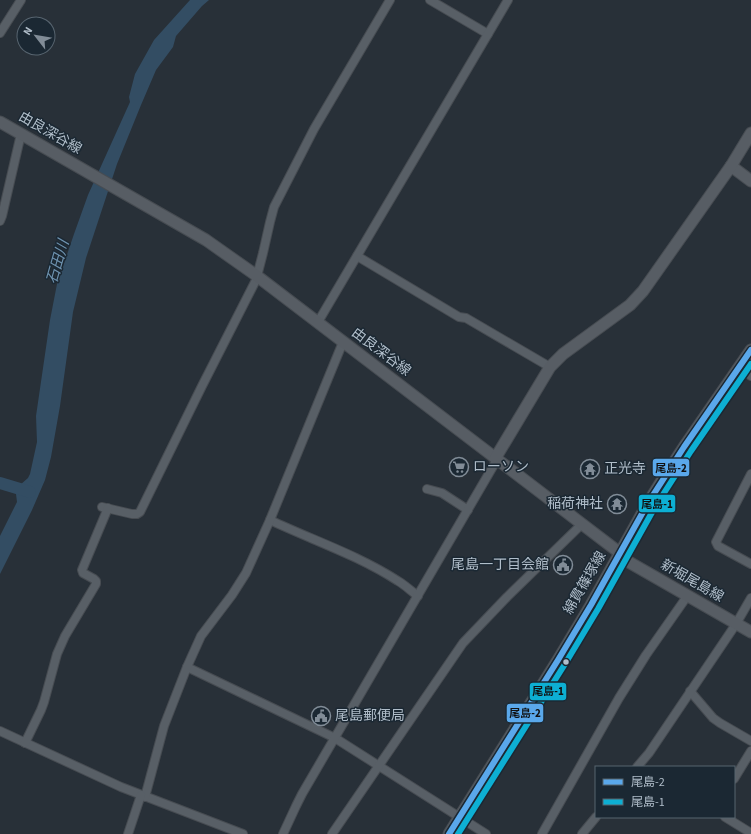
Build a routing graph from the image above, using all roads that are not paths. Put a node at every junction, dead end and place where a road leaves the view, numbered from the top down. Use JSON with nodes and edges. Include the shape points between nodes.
{"nodes":[{"id":1,"x":20,"y":0,"type":"edge"},
{"id":2,"x":390,"y":0,"type":"edge"},
{"id":3,"x":430,"y":0,"type":"edge"},
{"id":4,"x":508,"y":0,"type":"edge"},
{"id":5,"x":0,"y":34,"type":"edge"},
{"id":6,"x":488,"y":34,"type":"junction"},
{"id":7,"x":0,"y":122,"type":"edge"},
{"id":8,"x":751,"y":133,"type":"edge"},
{"id":9,"x":21,"y":134,"type":"junction"},
{"id":10,"x":732,"y":166,"type":"junction"},
{"id":11,"x":751,"y":181,"type":"edge"},
{"id":12,"x":0,"y":220,"type":"edge"},
{"id":13,"x":357,"y":256,"type":"junction"},
{"id":14,"x":257,"y":276,"type":"junction"},
{"id":15,"x":318,"y":322,"type":"junction"},
{"id":16,"x":343,"y":342,"type":"junction"},
{"id":17,"x":751,"y":350,"type":"edge"},
{"id":18,"x":550,"y":366,"type":"junction"},
{"id":19,"x":739,"y":367,"type":"junction"},
{"id":20,"x":751,"y":376,"type":"edge"},
{"id":21,"x":496,"y":457,"type":"junction"},
{"id":22,"x":751,"y":474,"type":"edge"},
{"id":23,"x":427,"y":489,"type":"dead end"},
{"id":24,"x":468,"y":510,"type":"junction"},
{"id":25,"x":270,"y":520,"type":"junction"},
{"id":26,"x":582,"y":524,"type":"junction"},
{"id":27,"x":620,"y":553,"type":"junction"},
{"id":28,"x":750,"y":561,"type":"edge"},
{"id":29,"x":688,"y":595,"type":"junction"},
{"id":30,"x":418,"y":596,"type":"junction"},
{"id":31,"x":751,"y":598,"type":"edge"},
{"id":32,"x":736,"y":624,"type":"junction"},
{"id":33,"x":751,"y":632,"type":"edge"},
{"id":34,"x":187,"y":667,"type":"junction"},
{"id":35,"x":690,"y":691,"type":"junction"},
{"id":36,"x":0,"y":732,"type":"edge"},
{"id":37,"x":335,"y":738,"type":"junction"},
{"id":38,"x":751,"y":741,"type":"edge"},
{"id":39,"x":25,"y":743,"type":"junction"},
{"id":40,"x":751,"y":752,"type":"edge"},
{"id":41,"x":380,"y":766,"type":"junction"},
{"id":42,"x":638,"y":766,"type":"edge"},
{"id":43,"x":735,"y":777,"type":"edge"},
{"id":44,"x":143,"y":796,"type":"junction"},
{"id":45,"x":460,"y":817,"type":"junction"},
{"id":46,"x":595,"y":818,"type":"edge"},
{"id":47,"x":727,"y":818,"type":"edge"},
{"id":48,"x":751,"y":833,"type":"edge"},
{"id":49,"x":128,"y":834,"type":"edge"},
{"id":50,"x":243,"y":834,"type":"edge"},
{"id":51,"x":283,"y":834,"type":"edge"},
{"id":52,"x":332,"y":834,"type":"edge"},
{"id":53,"x":449,"y":834,"type":"edge"},
{"id":54,"x":486,"y":834,"type":"edge"},
{"id":55,"x":542,"y":834,"type":"edge"},
{"id":56,"x":582,"y":834,"type":"edge"}],
"edges":[{"from":1,"to":5,"type":"street"},
{"from":2,"to":14,"type":"street","via":[[314,129],[274,207]]},
{"from":3,"to":6,"type":"street"},
{"from":4,"to":6,"type":"street"},
{"from":6,"to":13,"type":"street"},
{"from":7,"to":9,"type":"main road","name":"由良深谷線"},
{"from":8,"to":10,"type":"main road"},
{"from":9,"to":12,"type":"street"},
{"from":9,"to":14,"type":"main road","name":"由良深谷線","via":[[206,240]]},
{"from":10,"to":11,"type":"main road"},
{"from":10,"to":18,"type":"main road","via":[[643,291],[630,305]]},
{"from":13,"to":15,"type":"street"},
{"from":13,"to":18,"type":"street"},
{"from":14,"to":15,"type":"main road","name":"由良深谷線"},
{"from":14,"to":39,"type":"street","via":[[140,512],[132,514],[105,507],[82,570],[94,579],[96,584],[65,636],[57,654],[44,702]]},
{"from":15,"to":16,"type":"main road","name":"由良深谷線"},
{"from":16,"to":21,"type":"main road","name":"由良深谷線"},
{"from":16,"to":25,"type":"street"},
{"from":17,"to":19,"type":"main road","name":"綿貫篠塚線"},
{"from":18,"to":21,"type":"main road"},
{"from":19,"to":20,"type":"street"},
{"from":19,"to":27,"type":"main road","name":"綿貫篠塚線","via":[[666,473]]},
{"from":21,"to":24,"type":"street"},
{"from":21,"to":26,"type":"main road","name":"由良深谷線"},
{"from":22,"to":28,"type":"street","via":[[716,542],[718,546]]},
{"from":23,"to":24,"type":"street","via":[[442,493]]},
{"from":24,"to":30,"type":"street"},
{"from":25,"to":30,"type":"street","via":[[347,553],[399,581]]},
{"from":25,"to":34,"type":"street","via":[[246,574],[201,636]]},
{"from":26,"to":27,"type":"main road","name":"由良深谷線"},
{"from":26,"to":41,"type":"street","via":[[463,643]]},
{"from":27,"to":29,"type":"main road","name":"新堀尾島線","via":[[627,561]]},
{"from":27,"to":45,"type":"main road","name":"綿貫篠塚線","via":[[558,660]]},
{"from":29,"to":32,"type":"main road","name":"新堀尾島線"},
{"from":29,"to":55,"type":"street","via":[[619,698]]},
{"from":30,"to":37,"type":"street"},
{"from":31,"to":32,"type":"street"},
{"from":32,"to":33,"type":"main road","name":"新堀尾島線"},
{"from":32,"to":35,"type":"street"},
{"from":34,"to":37,"type":"street"},
{"from":34,"to":44,"type":"street","via":[[164,726]]},
{"from":35,"to":38,"type":"street","via":[[713,718]]},
{"from":35,"to":42,"type":"street"},
{"from":36,"to":39,"type":"street"},
{"from":37,"to":41,"type":"street"},
{"from":37,"to":51,"type":"street"},
{"from":39,"to":44,"type":"street"},
{"from":40,"to":43,"type":"street"},
{"from":41,"to":45,"type":"street"},
{"from":41,"to":52,"type":"street"},
{"from":44,"to":49,"type":"street"},
{"from":44,"to":50,"type":"street"},
{"from":45,"to":53,"type":"main road","name":"綿貫篠塚線"},
{"from":45,"to":54,"type":"street"},
{"from":46,"to":56,"type":"street"},
{"from":47,"to":48,"type":"street"}]}
